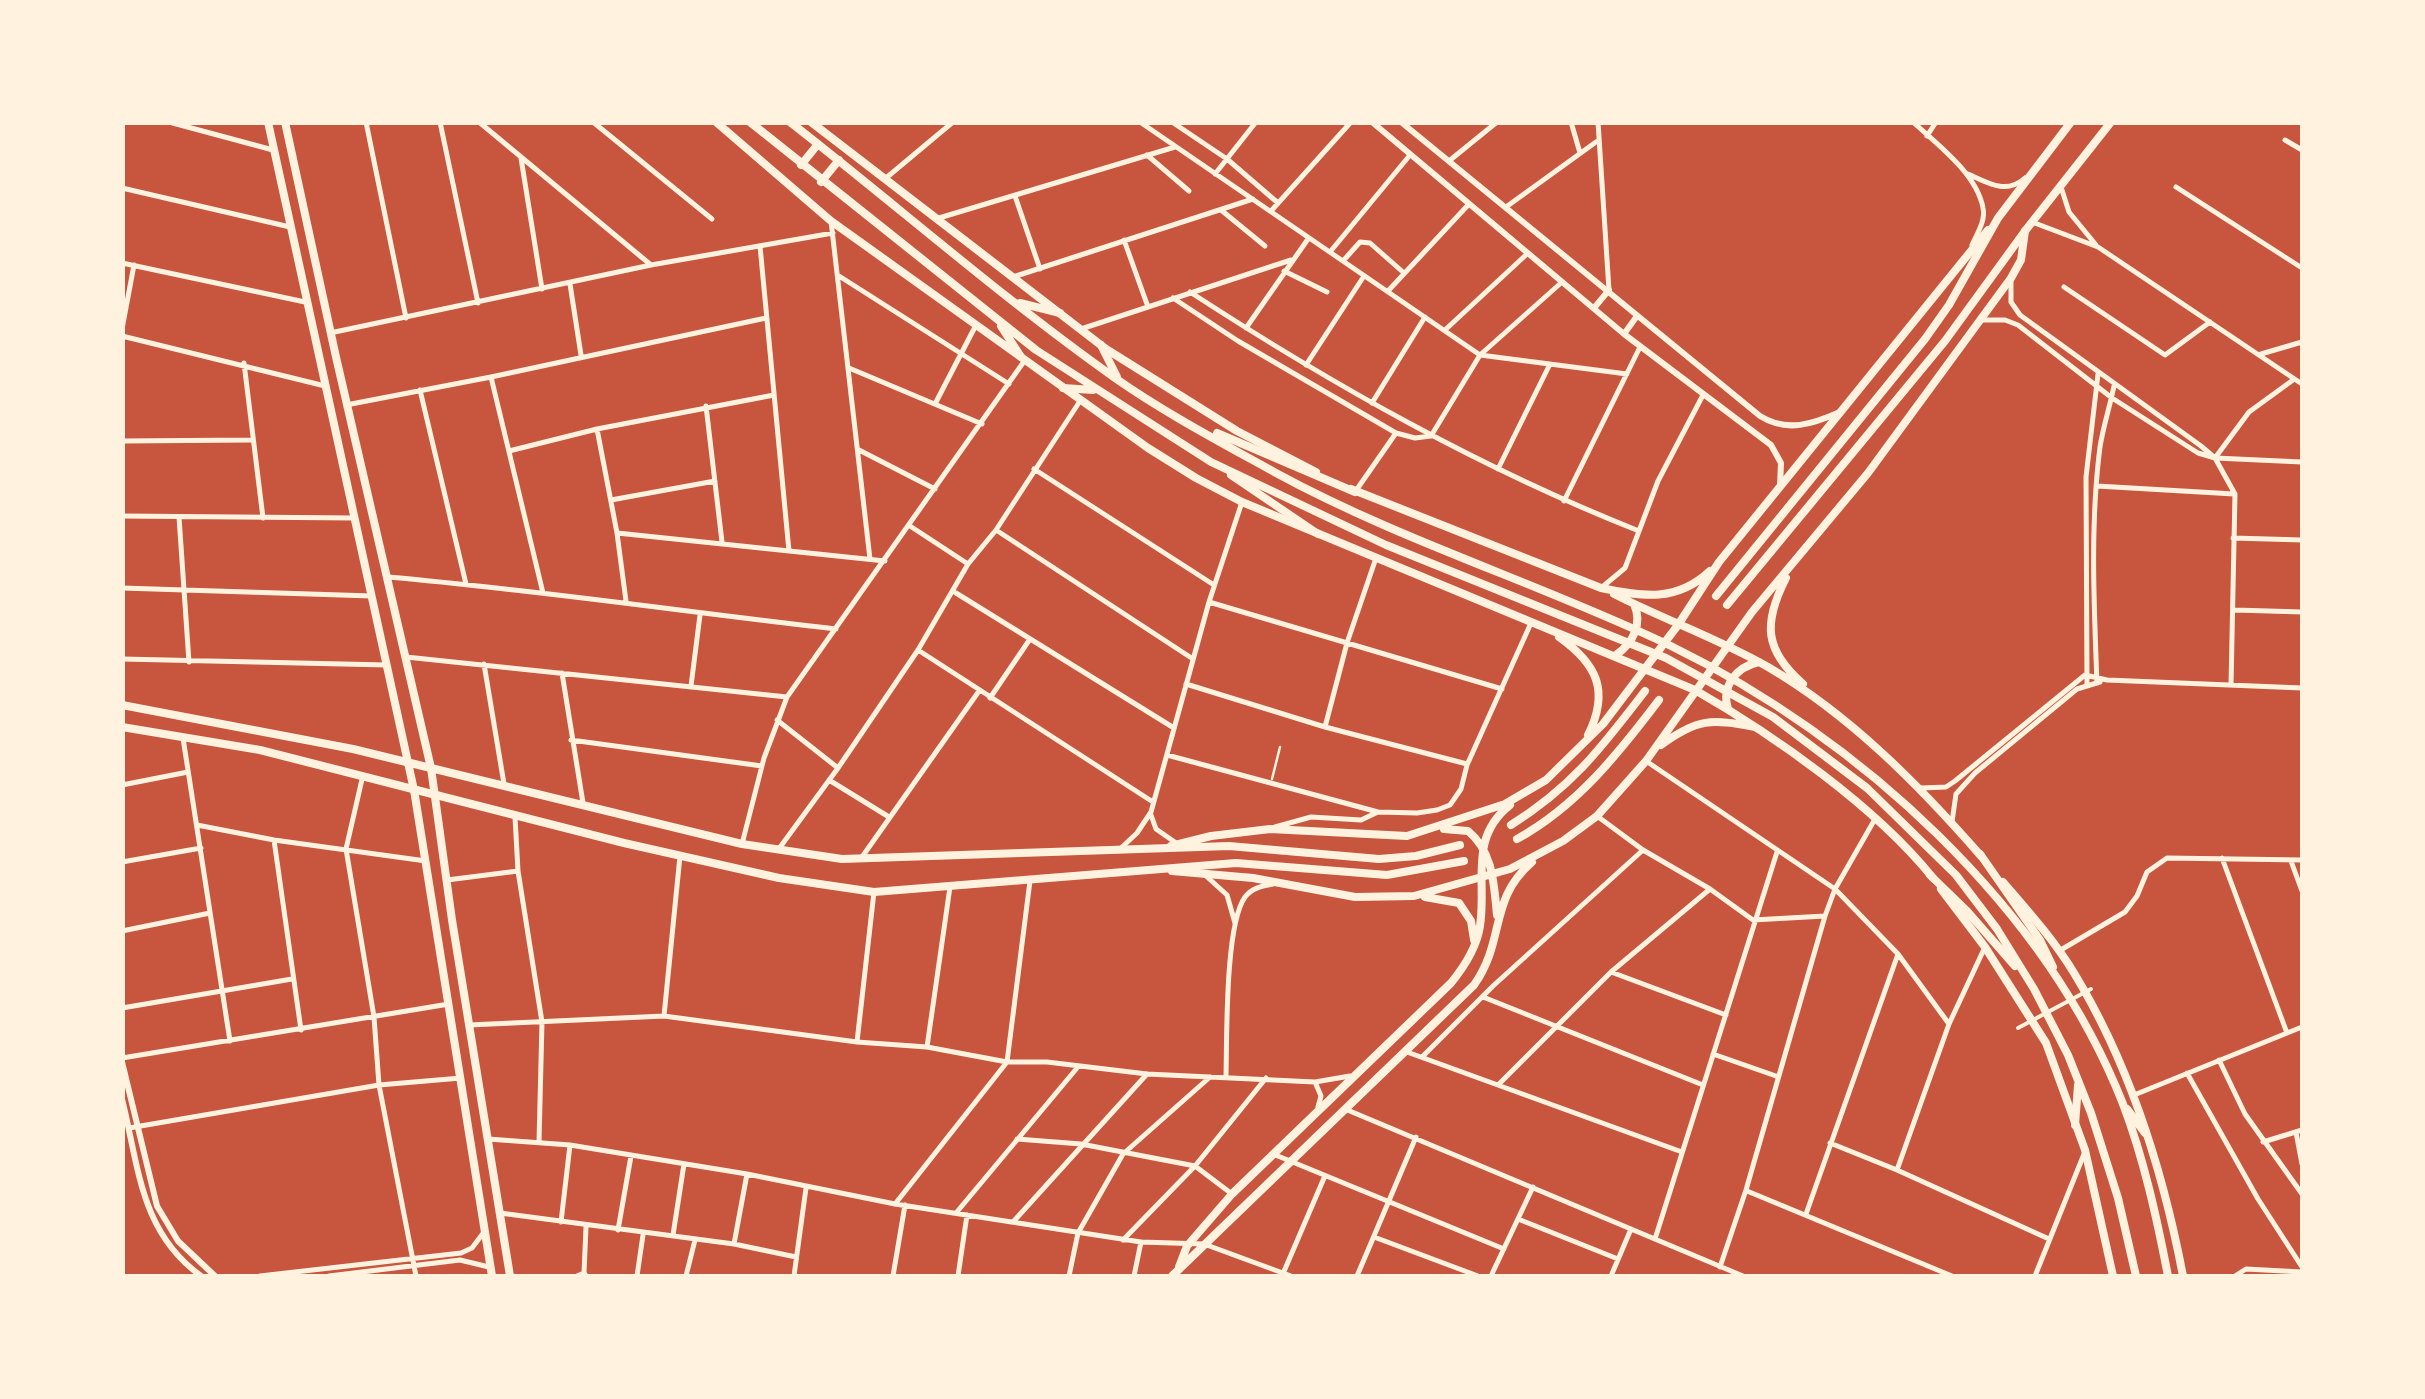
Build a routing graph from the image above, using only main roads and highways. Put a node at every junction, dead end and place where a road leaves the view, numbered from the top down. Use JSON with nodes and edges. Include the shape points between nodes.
{"nodes":[{"id":1,"x":268,"y":122,"type":"edge"},
{"id":2,"x":285,"y":122,"type":"edge"},
{"id":3,"x":716,"y":122,"type":"edge"},
{"id":4,"x":750,"y":122,"type":"edge"},
{"id":5,"x":790,"y":122,"type":"edge"},
{"id":6,"x":811,"y":122,"type":"edge"},
{"id":7,"x":2071,"y":122,"type":"edge"},
{"id":8,"x":2111,"y":122,"type":"edge"},
{"id":9,"x":818,"y":144,"type":"junction"},
{"id":10,"x":838,"y":160,"type":"junction"},
{"id":11,"x":801,"y":165,"type":"junction"},
{"id":12,"x":821,"y":182,"type":"junction"},
{"id":13,"x":1998,"y":218,"type":"junction"},
{"id":14,"x":2025,"y":231,"type":"junction"},
{"id":15,"x":1016,"y":302,"type":"junction"},
{"id":16,"x":1060,"y":312,"type":"junction"},
{"id":17,"x":995,"y":318,"type":"junction"},
{"id":18,"x":1101,"y":345,"type":"junction"},
{"id":19,"x":336,"y":357,"type":"junction"},
{"id":20,"x":1023,"y":359,"type":"junction"},
{"id":21,"x":320,"y":360,"type":"junction"},
{"id":22,"x":1119,"y":381,"type":"junction"},
{"id":23,"x":1063,"y":388,"type":"junction"},
{"id":24,"x":1095,"y":390,"type":"junction"},
{"id":25,"x":1188,"y":421,"type":"junction"},
{"id":26,"x":1211,"y":462,"type":"junction"},
{"id":27,"x":1355,"y":492,"type":"junction"},
{"id":28,"x":1318,"y":534,"type":"junction"},
{"id":29,"x":1719,"y":562,"type":"junction"},
{"id":30,"x":1794,"y":562,"type":"junction"},
{"id":31,"x":1602,"y":588,"type":"junction"},
{"id":32,"x":1716,"y":596,"type":"dead end"},
{"id":33,"x":1634,"y":604,"type":"junction"},
{"id":34,"x":1727,"y":604,"type":"dead end"},
{"id":35,"x":1678,"y":625,"type":"junction"},
{"id":36,"x":1548,"y":628,"type":"junction"},
{"id":37,"x":1727,"y":646,"type":"junction"},
{"id":38,"x":1616,"y":656,"type":"junction"},
{"id":39,"x":1759,"y":662,"type":"junction"},
{"id":40,"x":1644,"y":668,"type":"junction"},
{"id":41,"x":1694,"y":690,"type":"junction"},
{"id":42,"x":1645,"y":692,"type":"dead end"},
{"id":43,"x":1659,"y":700,"type":"dead end"},
{"id":44,"x":122,"y":705,"type":"edge"},
{"id":45,"x":1728,"y":709,"type":"junction"},
{"id":46,"x":122,"y":727,"type":"edge"},
{"id":47,"x":1762,"y":729,"type":"junction"},
{"id":48,"x":1856,"y":730,"type":"junction"},
{"id":49,"x":1584,"y":744,"type":"junction"},
{"id":50,"x":1654,"y":751,"type":"junction"},
{"id":51,"x":408,"y":764,"type":"junction"},
{"id":52,"x":431,"y":768,"type":"junction"},
{"id":53,"x":414,"y":790,"type":"junction"},
{"id":54,"x":435,"y":796,"type":"junction"},
{"id":55,"x":1522,"y":796,"type":"junction"},
{"id":56,"x":1512,"y":826,"type":"dead end"},
{"id":57,"x":1436,"y":828,"type":"junction"},
{"id":58,"x":1517,"y":839,"type":"dead end"},
{"id":59,"x":1460,"y":845,"type":"dead end"},
{"id":60,"x":1180,"y":846,"type":"junction"},
{"id":61,"x":1484,"y":850,"type":"junction"},
{"id":62,"x":1548,"y":850,"type":"junction"},
{"id":63,"x":1980,"y":854,"type":"junction"},
{"id":64,"x":1464,"y":861,"type":"dead end"},
{"id":65,"x":1156,"y":870,"type":"junction"},
{"id":66,"x":1930,"y":874,"type":"junction"},
{"id":67,"x":1493,"y":875,"type":"junction"},
{"id":68,"x":1481,"y":879,"type":"junction"},
{"id":69,"x":1414,"y":896,"type":"junction"},
{"id":70,"x":452,"y":920,"type":"junction"},
{"id":71,"x":436,"y":923,"type":"junction"},
{"id":72,"x":1498,"y":924,"type":"junction"},
{"id":73,"x":1474,"y":945,"type":"junction"},
{"id":74,"x":2062,"y":984,"type":"junction"},
{"id":75,"x":2034,"y":988,"type":"junction"},
{"id":76,"x":1372,"y":1057,"type":"junction"},
{"id":77,"x":1385,"y":1072,"type":"junction"},
{"id":78,"x":2078,"y":1080,"type":"junction"},
{"id":79,"x":2122,"y":1103,"type":"junction"},
{"id":80,"x":2075,"y":1125,"type":"junction"},
{"id":81,"x":2146,"y":1133,"type":"junction"},
{"id":82,"x":1180,"y":1267,"type":"junction"},
{"id":83,"x":492,"y":1272,"type":"edge"},
{"id":84,"x":510,"y":1276,"type":"edge"},
{"id":85,"x":1172,"y":1276,"type":"edge"},
{"id":86,"x":2113,"y":1276,"type":"edge"},
{"id":87,"x":2136,"y":1276,"type":"edge"},
{"id":88,"x":2168,"y":1276,"type":"edge"},
{"id":89,"x":2182,"y":1276,"type":"edge"}],
"edges":[{"from":1,"to":21,"type":"main road"},
{"from":2,"to":19,"type":"main road"},
{"from":3,"to":20,"type":"main road","via":[[831,220]]},
{"from":4,"to":11,"type":"main road"},
{"from":5,"to":9,"type":"main road"},
{"from":6,"to":16,"type":"main road"},
{"from":7,"to":13,"type":"main road"},
{"from":8,"to":14,"type":"main road"},
{"from":9,"to":10,"type":"main road"},
{"from":9,"to":11,"type":"main road"},
{"from":10,"to":12,"type":"main road"},
{"from":10,"to":15,"type":"main road"},
{"from":11,"to":12,"type":"main road"},
{"from":12,"to":17,"type":"main road"},
{"from":13,"to":29,"type":"main road"},
{"from":13,"to":32,"type":"main road","via":[[1950,306]]},
{"from":14,"to":30,"type":"main road","via":[[2021,260],[1982,320]]},
{"from":14,"to":34,"type":"main road","via":[[1870,435]]},
{"from":15,"to":16,"type":"main road"},
{"from":15,"to":22,"type":"main road"},
{"from":16,"to":18,"type":"main road"},
{"from":17,"to":20,"type":"main road"},
{"from":17,"to":24,"type":"main road"},
{"from":18,"to":22,"type":"main road"},
{"from":18,"to":27,"type":"main road","via":[[1237,431]]},
{"from":19,"to":21,"type":"main road"},
{"from":19,"to":52,"type":"main road"},
{"from":20,"to":23,"type":"main road"},
{"from":21,"to":51,"type":"main road"},
{"from":22,"to":25,"type":"main road"},
{"from":23,"to":24,"type":"main road"},
{"from":23,"to":28,"type":"main road","via":[[1242,502]]},
{"from":24,"to":26,"type":"main road"},
{"from":25,"to":27,"type":"main road"},
{"from":25,"to":74,"type":"main road","via":[[1315,493],[1739,681],[1843,751],[1937,836]]},
{"from":26,"to":28,"type":"main road"},
{"from":26,"to":75,"type":"main road","via":[[1386,545],[1642,647],[1732,692],[1839,765],[1931,850],[1976,901]]},
{"from":27,"to":31,"type":"main road"},
{"from":28,"to":36,"type":"main road"},
{"from":29,"to":31,"type":"main road","via":[[1673,594]]},
{"from":29,"to":35,"type":"main road"},
{"from":30,"to":37,"type":"main road"},
{"from":30,"to":48,"type":"main road","via":[[1771,609],[1774,649],[1795,677]]},
{"from":31,"to":33,"type":"main road"},
{"from":33,"to":35,"type":"main road"},
{"from":33,"to":38,"type":"main road","via":[[1636,630]]},
{"from":35,"to":37,"type":"main road"},
{"from":35,"to":40,"type":"main road"},
{"from":36,"to":38,"type":"main road"},
{"from":36,"to":49,"type":"main road","via":[[1580,652],[1597,681],[1598,714]]},
{"from":37,"to":39,"type":"main road"},
{"from":37,"to":41,"type":"main road"},
{"from":38,"to":40,"type":"main road"},
{"from":39,"to":45,"type":"main road","via":[[1731,680]]},
{"from":39,"to":48,"type":"main road"},
{"from":40,"to":41,"type":"main road"},
{"from":40,"to":49,"type":"main road"},
{"from":41,"to":45,"type":"main road"},
{"from":41,"to":50,"type":"main road"},
{"from":42,"to":56,"type":"main road","via":[[1590,764]]},
{"from":43,"to":58,"type":"main road","via":[[1602,772]]},
{"from":44,"to":51,"type":"main road"},
{"from":45,"to":47,"type":"main road"},
{"from":46,"to":53,"type":"main road","via":[[260,750]]},
{"from":47,"to":50,"type":"main road","via":[[1698,722]]},
{"from":47,"to":66,"type":"main road","via":[[1876,818]]},
{"from":48,"to":63,"type":"main road"},
{"from":49,"to":55,"type":"main road"},
{"from":50,"to":62,"type":"main road","via":[[1597,816]]},
{"from":51,"to":52,"type":"main road"},
{"from":51,"to":53,"type":"main road"},
{"from":52,"to":54,"type":"main road"},
{"from":52,"to":60,"type":"main road","via":[[742,844],[860,859]]},
{"from":53,"to":54,"type":"main road"},
{"from":53,"to":71,"type":"main road"},
{"from":54,"to":65,"type":"main road","via":[[779,878],[874,892]]},
{"from":54,"to":70,"type":"main road"},
{"from":55,"to":57,"type":"main road"},
{"from":55,"to":61,"type":"main road","via":[[1492,824]]},
{"from":57,"to":60,"type":"main road","via":[[1407,836],[1270,830]]},
{"from":57,"to":61,"type":"main road","via":[[1468,831]]},
{"from":59,"to":60,"type":"main road","via":[[1380,859]]},
{"from":61,"to":67,"type":"main road"},
{"from":61,"to":68,"type":"main road"},
{"from":62,"to":67,"type":"main road"},
{"from":62,"to":72,"type":"main road","via":[[1512,881]]},
{"from":63,"to":74,"type":"main road"},
{"from":63,"to":81,"type":"main road","via":[[2060,951],[2092,1006]]},
{"from":64,"to":65,"type":"main road","via":[[1387,876],[1236,863]]},
{"from":65,"to":69,"type":"main road","via":[[1355,897]]},
{"from":66,"to":75,"type":"main road"},
{"from":66,"to":80,"type":"main road","via":[[2046,1044]]},
{"from":67,"to":68,"type":"main road"},
{"from":67,"to":72,"type":"main road"},
{"from":68,"to":69,"type":"main road"},
{"from":68,"to":73,"type":"main road"},
{"from":69,"to":73,"type":"main road","via":[[1458,903],[1471,921]]},
{"from":70,"to":71,"type":"main road"},
{"from":70,"to":84,"type":"main road"},
{"from":71,"to":83,"type":"main road"},
{"from":72,"to":77,"type":"main road","via":[[1480,976]]},
{"from":73,"to":76,"type":"main road","via":[[1451,983]]},
{"from":74,"to":79,"type":"main road"},
{"from":75,"to":78,"type":"main road"},
{"from":76,"to":77,"type":"main road"},
{"from":76,"to":82,"type":"main road","via":[[1232,1194],[1187,1246]]},
{"from":77,"to":82,"type":"main road"},
{"from":78,"to":80,"type":"main road"},
{"from":78,"to":87,"type":"main road"},
{"from":79,"to":81,"type":"main road"},
{"from":79,"to":88,"type":"main road"},
{"from":80,"to":86,"type":"main road"},
{"from":81,"to":89,"type":"main road"},
{"from":82,"to":85,"type":"main road"}]}
